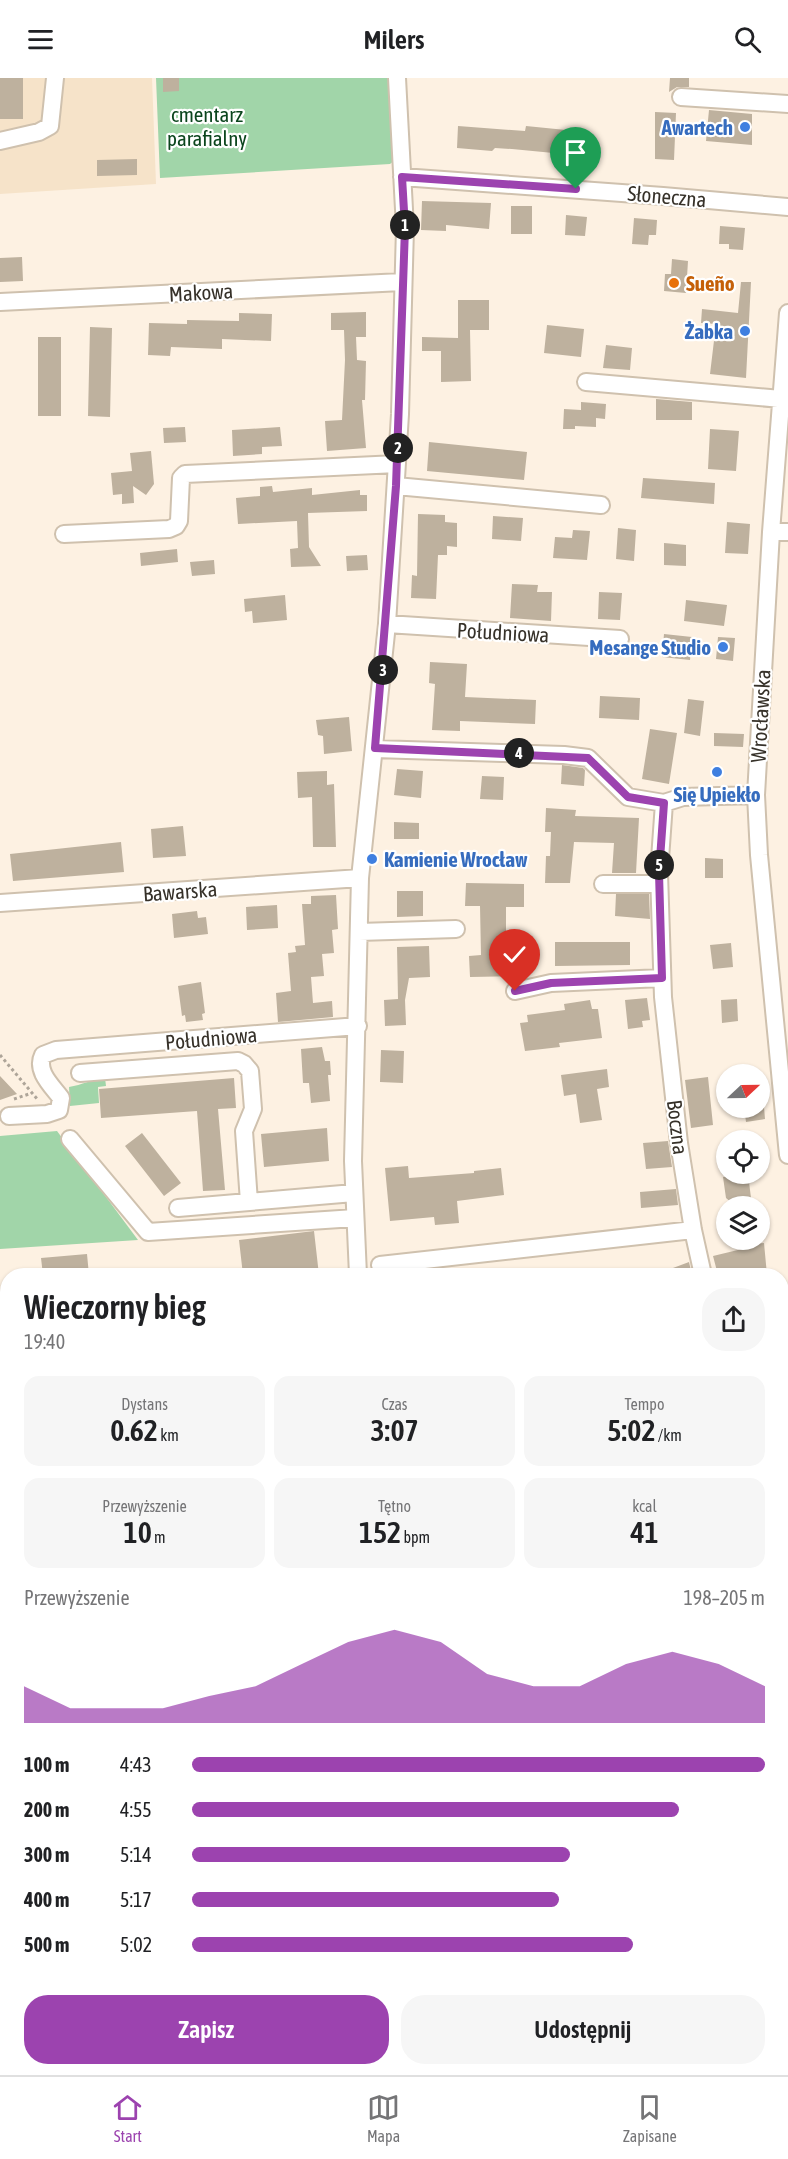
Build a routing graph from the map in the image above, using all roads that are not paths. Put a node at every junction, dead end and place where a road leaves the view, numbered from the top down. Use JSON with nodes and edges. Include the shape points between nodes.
{"nodes":[{"id":1,"x":55,"y":78,"type":"edge"},
{"id":2,"x":397,"y":78,"type":"edge"},
{"id":3,"x":681,"y":98,"type":"dead end"},
{"id":4,"x":788,"y":104,"type":"edge"},
{"id":5,"x":0,"y":141,"type":"edge"},
{"id":6,"x":402,"y":177,"type":"junction"},
{"id":7,"x":788,"y":207,"type":"edge"},
{"id":8,"x":402,"y":282,"type":"junction"},
{"id":9,"x":0,"y":302,"type":"edge"},
{"id":10,"x":788,"y":313,"type":"edge"},
{"id":11,"x":586,"y":382,"type":"dead end"},
{"id":12,"x":781,"y":399,"type":"junction"},
{"id":13,"x":397,"y":464,"type":"junction"},
{"id":14,"x":396,"y":486,"type":"junction"},
{"id":15,"x":601,"y":505,"type":"dead end"},
{"id":16,"x":779,"y":532,"type":"edge"},
{"id":17,"x":64,"y":534,"type":"dead end"},
{"id":18,"x":387,"y":624,"type":"junction"},
{"id":19,"x":620,"y":639,"type":"dead end"},
{"id":20,"x":375,"y":748,"type":"junction"},
{"id":21,"x":756,"y":795,"type":"junction"},
{"id":22,"x":664,"y":803,"type":"junction"},
{"id":23,"x":360,"y":878,"type":"junction"},
{"id":24,"x":603,"y":884,"type":"dead end"},
{"id":25,"x":659,"y":884,"type":"junction"},
{"id":26,"x":0,"y":903,"type":"edge"},
{"id":27,"x":456,"y":929,"type":"dead end"},
{"id":28,"x":359,"y":932,"type":"junction"},
{"id":29,"x":662,"y":978,"type":"junction"},
{"id":30,"x":515,"y":991,"type":"dead end"},
{"id":31,"x":358,"y":1026,"type":"junction"},
{"id":32,"x":783,"y":1052,"type":"edge"},
{"id":33,"x":80,"y":1073,"type":"dead end"},
{"id":34,"x":8,"y":1109,"type":"road end"},
{"id":35,"x":70,"y":1139,"type":"dead end"},
{"id":36,"x":788,"y":1155,"type":"edge"},
{"id":37,"x":354,"y":1192,"type":"junction"},
{"id":38,"x":249,"y":1202,"type":"junction"},
{"id":39,"x":177,"y":1208,"type":"dead end"},
{"id":40,"x":355,"y":1218,"type":"junction"},
{"id":41,"x":693,"y":1230,"type":"junction"},
{"id":42,"x":380,"y":1265,"type":"dead end"},
{"id":43,"x":358,"y":1268,"type":"edge"},
{"id":44,"x":702,"y":1268,"type":"edge"}],
"edges":[{"from":1,"to":5,"type":"street","via":[[50,126]]},
{"from":2,"to":6,"type":"street"},
{"from":3,"to":4,"type":"street"},
{"from":6,"to":7,"type":"street","name":"Słoneczna"},
{"from":6,"to":8,"type":"street"},
{"from":8,"to":9,"type":"street","name":"Makowa"},
{"from":8,"to":13,"type":"street"},
{"from":10,"to":12,"type":"street","name":"Wrocławska"},
{"from":11,"to":12,"type":"street"},
{"from":12,"to":16,"type":"street","name":"Wrocławska"},
{"from":13,"to":14,"type":"street"},
{"from":13,"to":17,"type":"street","via":[[185,474],[181,478],[176,526]]},
{"from":14,"to":15,"type":"street"},
{"from":14,"to":18,"type":"street"},
{"from":16,"to":21,"type":"street","name":"Wrocławska"},
{"from":18,"to":19,"type":"street","name":"Południowa"},
{"from":18,"to":20,"type":"street"},
{"from":20,"to":22,"type":"street","via":[[588,758],[628,797]]},
{"from":20,"to":23,"type":"street"},
{"from":21,"to":22,"type":"street","via":[[683,797]]},
{"from":21,"to":32,"type":"street","name":"Wrocławska","via":[[759,855]]},
{"from":22,"to":25,"type":"street","name":"Boczna"},
{"from":23,"to":26,"type":"street","name":"Bawarska"},
{"from":23,"to":28,"type":"street"},
{"from":24,"to":25,"type":"street"},
{"from":25,"to":29,"type":"street","name":"Boczna"},
{"from":27,"to":28,"type":"street"},
{"from":28,"to":31,"type":"street"},
{"from":29,"to":30,"type":"street","via":[[551,983]]},
{"from":29,"to":41,"type":"street","name":"Boczna","via":[[679,1143]]},
{"from":31,"to":34,"type":"street","name":"Południowa","via":[[49,1052],[40,1060],[43,1073],[61,1098],[59,1110],[48,1113]]},
{"from":31,"to":37,"type":"street"},
{"from":32,"to":36,"type":"street","name":"Wrocławska"},
{"from":33,"to":38,"type":"street","via":[[238,1061],[244,1064],[250,1071],[253,1109],[244,1131]]},
{"from":35,"to":40,"type":"street","via":[[148,1232]]},
{"from":37,"to":38,"type":"street"},
{"from":37,"to":40,"type":"street"},
{"from":38,"to":39,"type":"street"},
{"from":40,"to":43,"type":"street"},
{"from":41,"to":42,"type":"street"},
{"from":41,"to":44,"type":"street","name":"Boczna"}]}
